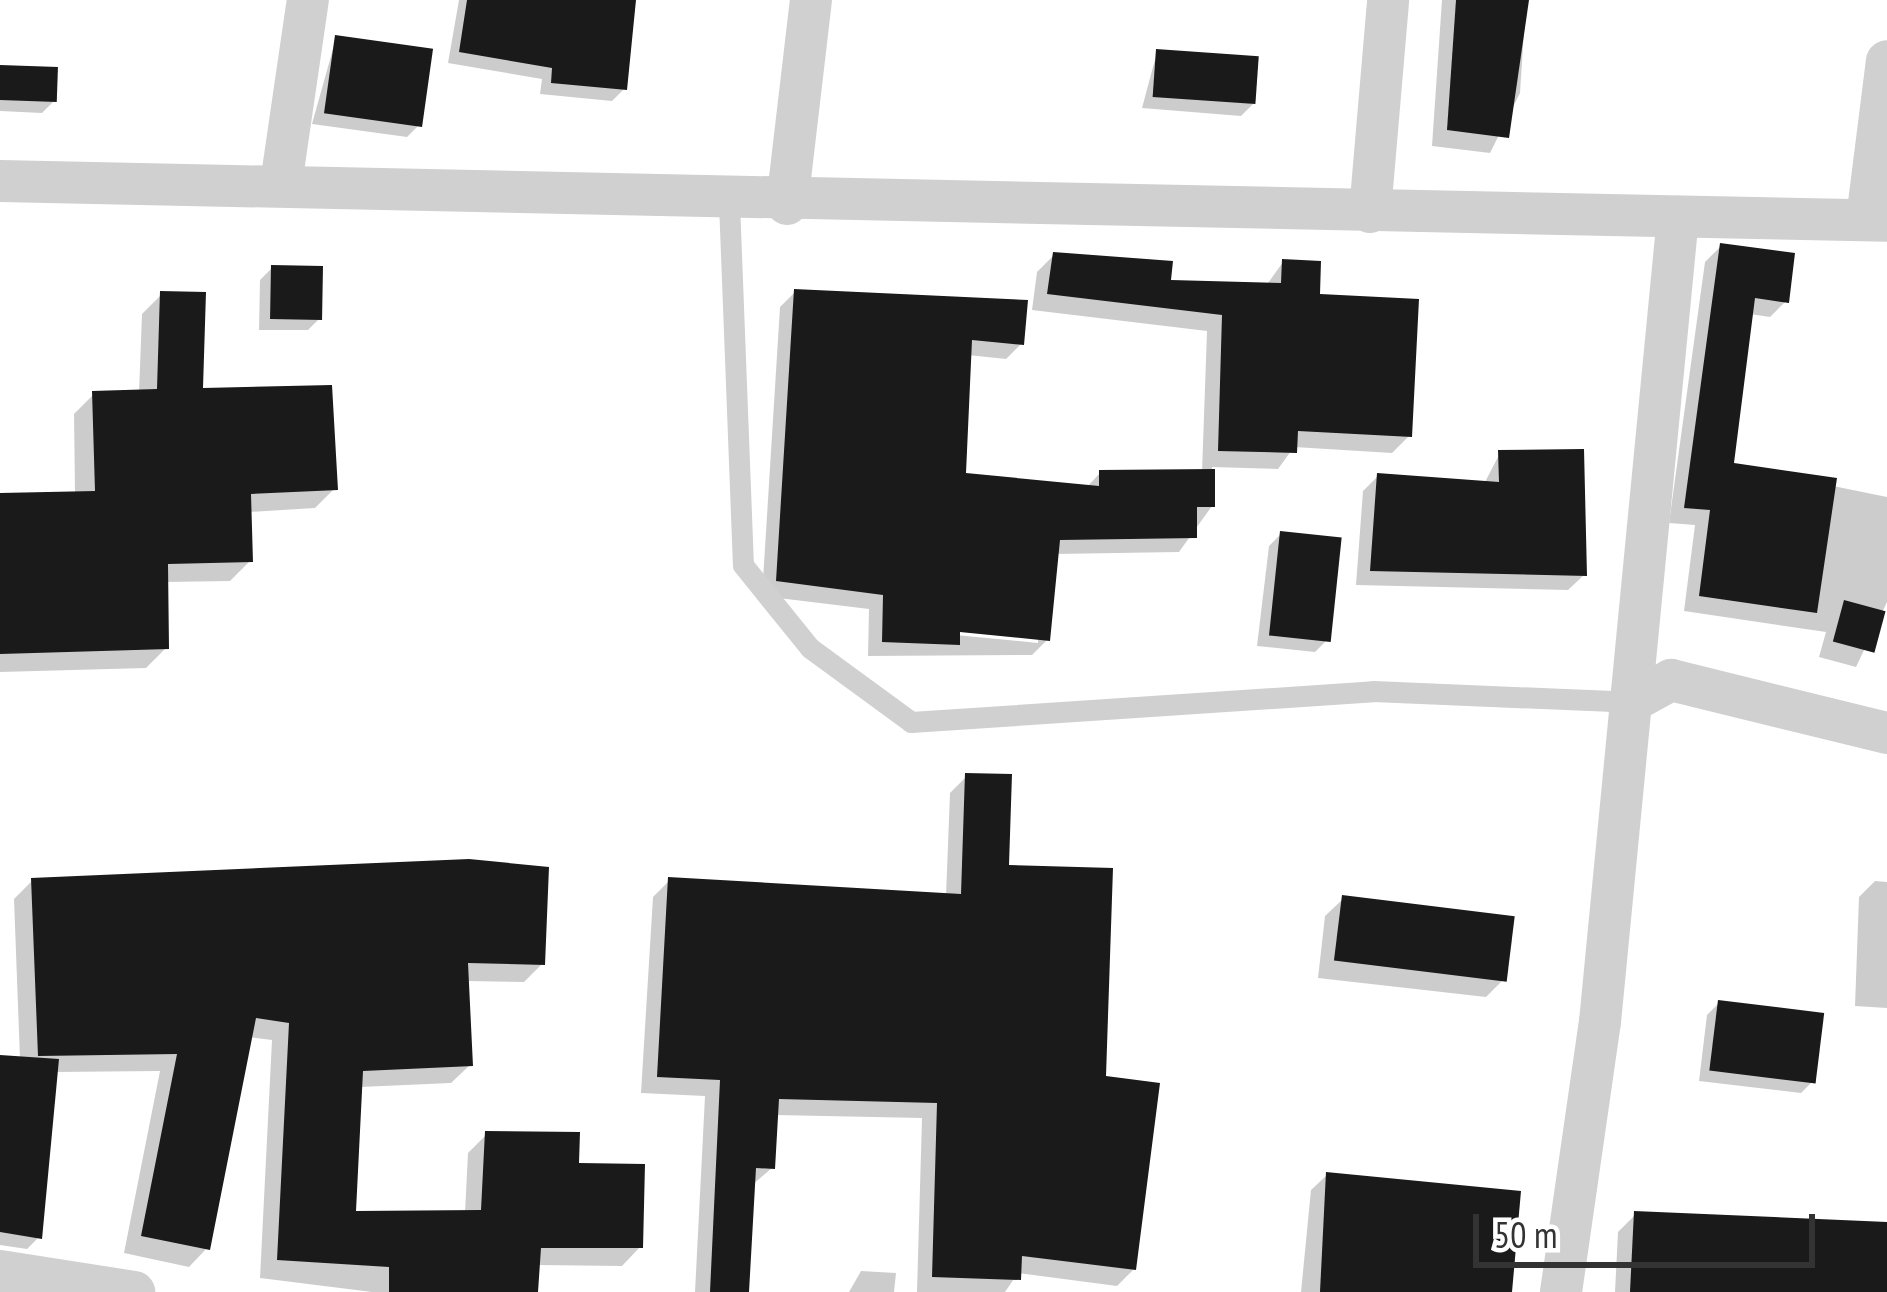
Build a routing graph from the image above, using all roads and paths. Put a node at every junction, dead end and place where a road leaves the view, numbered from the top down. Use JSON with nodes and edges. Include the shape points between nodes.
{"nodes":[{"id":1,"x":308,"y":0,"type":"edge"},
{"id":2,"x":811,"y":0,"type":"edge"},
{"id":3,"x":1388,"y":0,"type":"edge"},
{"id":4,"x":1887,"y":62,"type":"edge"},
{"id":5,"x":0,"y":181,"type":"edge"},
{"id":6,"x":281,"y":184,"type":"junction"},
{"id":7,"x":729,"y":202,"type":"junction"},
{"id":8,"x":788,"y":204,"type":"junction"},
{"id":9,"x":1370,"y":212,"type":"junction"},
{"id":10,"x":1678,"y":218,"type":"junction"},
{"id":11,"x":1877,"y":220,"type":"edge"},
{"id":12,"x":1630,"y":702,"type":"junction"},
{"id":13,"x":1887,"y":733,"type":"edge"},
{"id":14,"x":0,"y":1271,"type":"edge"},
{"id":15,"x":134,"y":1292,"type":"edge"},
{"id":16,"x":1561,"y":1292,"type":"edge"}],
"edges":[{"from":1,"to":6,"type":"street"},
{"from":2,"to":8,"type":"street"},
{"from":3,"to":9,"type":"street"},
{"from":4,"to":11,"type":"street"},
{"from":5,"to":6,"type":"street"},
{"from":6,"to":7,"type":"street"},
{"from":7,"to":8,"type":"street"},
{"from":7,"to":12,"type":"lane","via":[[743,565],[810,648],[911,722],[1373,691]]},
{"from":8,"to":9,"type":"street"},
{"from":9,"to":10,"type":"street"},
{"from":10,"to":11,"type":"street"},
{"from":10,"to":12,"type":"street"},
{"from":12,"to":13,"type":"street","via":[[1671,680]]},
{"from":12,"to":16,"type":"street"},
{"from":14,"to":15,"type":"street"}]}
